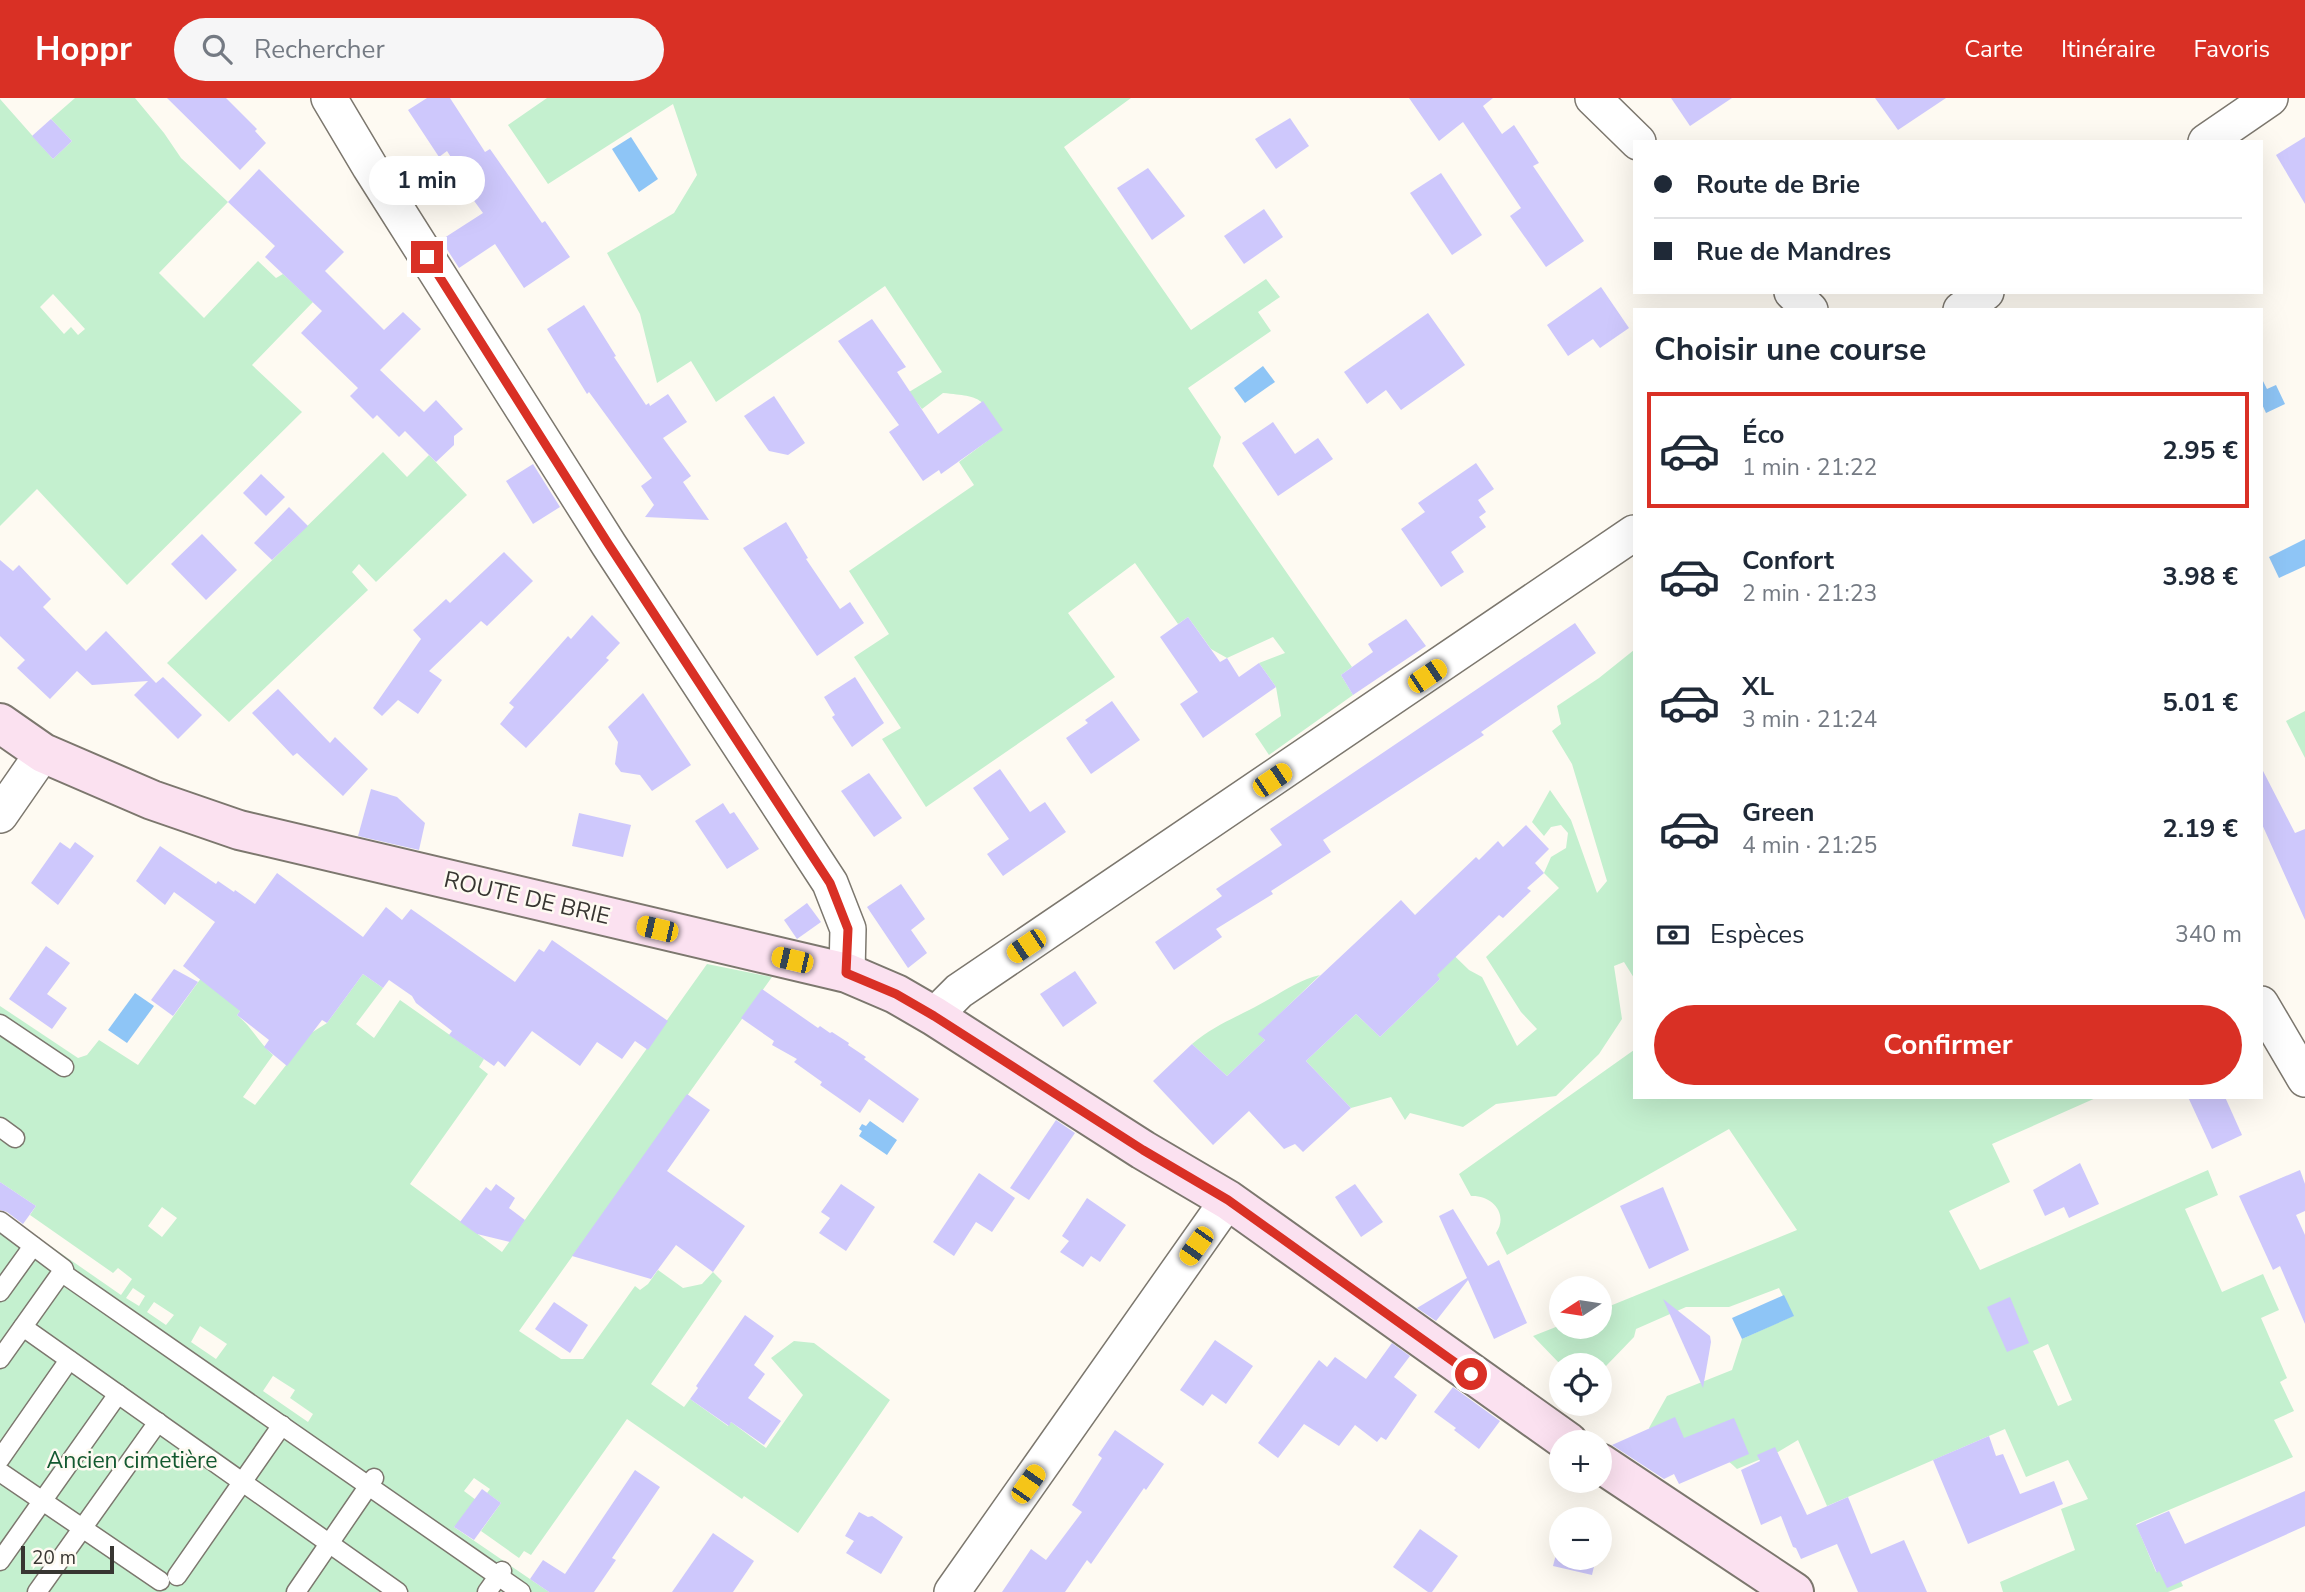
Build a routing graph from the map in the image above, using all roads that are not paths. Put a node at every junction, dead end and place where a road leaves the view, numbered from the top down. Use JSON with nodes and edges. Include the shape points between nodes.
{"nodes":[{"id":1,"x":329,"y":98,"type":"edge"},
{"id":2,"x":1593,"y":98,"type":"edge"},
{"id":3,"x":2270,"y":98,"type":"edge"},
{"id":4,"x":1636,"y":140,"type":"edge"},
{"id":5,"x":2209,"y":140,"type":"edge"},
{"id":6,"x":1794,"y":294,"type":"edge"},
{"id":7,"x":1983,"y":294,"type":"edge"},
{"id":8,"x":1808,"y":308,"type":"edge"},
{"id":9,"x":1964,"y":308,"type":"edge"},
{"id":10,"x":1633,"y":534,"type":"edge"},
{"id":11,"x":0,"y":723,"type":"edge"},
{"id":12,"x":43,"y":753,"type":"junction"},
{"id":13,"x":0,"y":815,"type":"edge"},
{"id":14,"x":846,"y":973,"type":"junction"},
{"id":15,"x":2263,"y":1007,"type":"edge"},
{"id":16,"x":934,"y":1016,"type":"junction"},
{"id":17,"x":0,"y":1024,"type":"edge"},
{"id":18,"x":64,"y":1067,"type":"dead end"},
{"id":19,"x":2305,"y":1079,"type":"edge"},
{"id":20,"x":1228,"y":1200,"type":"junction"},
{"id":21,"x":3,"y":1231,"type":"edge"},
{"id":22,"x":33,"y":1246,"type":"junction"},
{"id":23,"x":61,"y":1272,"type":"junction"},
{"id":24,"x":0,"y":1292,"type":"edge"},
{"id":25,"x":23,"y":1327,"type":"junction"},
{"id":26,"x":0,"y":1359,"type":"edge"},
{"id":27,"x":69,"y":1360,"type":"junction"},
{"id":28,"x":118,"y":1394,"type":"junction"},
{"id":29,"x":158,"y":1422,"type":"junction"},
{"id":30,"x":282,"y":1425,"type":"junction"},
{"id":31,"x":1551,"y":1430,"type":"edge"},
{"id":32,"x":0,"y":1459,"type":"edge"},
{"id":33,"x":1612,"y":1471,"type":"edge"},
{"id":34,"x":0,"y":1472,"type":"edge"},
{"id":35,"x":243,"y":1482,"type":"junction"},
{"id":36,"x":372,"y":1482,"type":"junction"},
{"id":37,"x":42,"y":1501,"type":"junction"},
{"id":38,"x":82,"y":1528,"type":"junction"},
{"id":39,"x":330,"y":1543,"type":"junction"},
{"id":40,"x":0,"y":1561,"type":"edge"},
{"id":41,"x":500,"y":1574,"type":"junction"},
{"id":42,"x":177,"y":1584,"type":"edge"},
{"id":43,"x":158,"y":1587,"type":"edge"},
{"id":44,"x":37,"y":1592,"type":"edge"},
{"id":45,"x":296,"y":1592,"type":"edge"},
{"id":46,"x":398,"y":1592,"type":"edge"},
{"id":47,"x":487,"y":1592,"type":"edge"},
{"id":48,"x":521,"y":1592,"type":"edge"},
{"id":49,"x":952,"y":1592,"type":"edge"},
{"id":50,"x":1794,"y":1592,"type":"edge"}],
"edges":[{"from":1,"to":14,"type":"street","via":[[609,545],[830,883],[848,929]]},
{"from":2,"to":4,"type":"street"},
{"from":3,"to":5,"type":"street"},
{"from":6,"to":8,"type":"street"},
{"from":7,"to":9,"type":"street"},
{"from":10,"to":16,"type":"street","via":[[959,991]]},
{"from":11,"to":12,"type":"street","name":"ROUTE DE BRIE"},
{"from":12,"to":13,"type":"street"},
{"from":12,"to":14,"type":"street","name":"ROUTE DE BRIE","via":[[152,800],[239,830]]},
{"from":14,"to":16,"type":"street","name":"ROUTE DE BRIE"},
{"from":15,"to":19,"type":"street"},
{"from":16,"to":20,"type":"street","name":"ROUTE DE BRIE"},
{"from":17,"to":18,"type":"lane"},
{"from":20,"to":31,"type":"street","name":"ROUTE DE BRIE"},
{"from":20,"to":49,"type":"street"},
{"from":21,"to":22,"type":"lane"},
{"from":22,"to":23,"type":"lane","via":[[64,1269]]},
{"from":22,"to":24,"type":"lane"},
{"from":23,"to":25,"type":"lane"},
{"from":23,"to":30,"type":"lane"},
{"from":25,"to":26,"type":"lane"},
{"from":25,"to":27,"type":"lane"},
{"from":27,"to":28,"type":"lane"},
{"from":27,"to":32,"type":"lane"},
{"from":28,"to":29,"type":"lane"},
{"from":28,"to":37,"type":"lane"},
{"from":29,"to":35,"type":"lane"},
{"from":29,"to":38,"type":"lane"},
{"from":30,"to":35,"type":"lane"},
{"from":30,"to":36,"type":"lane"},
{"from":33,"to":50,"type":"street"},
{"from":34,"to":37,"type":"lane"},
{"from":35,"to":39,"type":"lane"},
{"from":35,"to":42,"type":"lane"},
{"from":36,"to":39,"type":"lane"},
{"from":36,"to":41,"type":"lane"},
{"from":37,"to":38,"type":"lane"},
{"from":37,"to":40,"type":"lane"},
{"from":38,"to":43,"type":"lane"},
{"from":38,"to":44,"type":"lane"},
{"from":39,"to":45,"type":"lane"},
{"from":39,"to":46,"type":"lane"},
{"from":41,"to":47,"type":"lane"},
{"from":41,"to":48,"type":"lane"},
{"from":42,"to":43,"type":"lane"}]}
